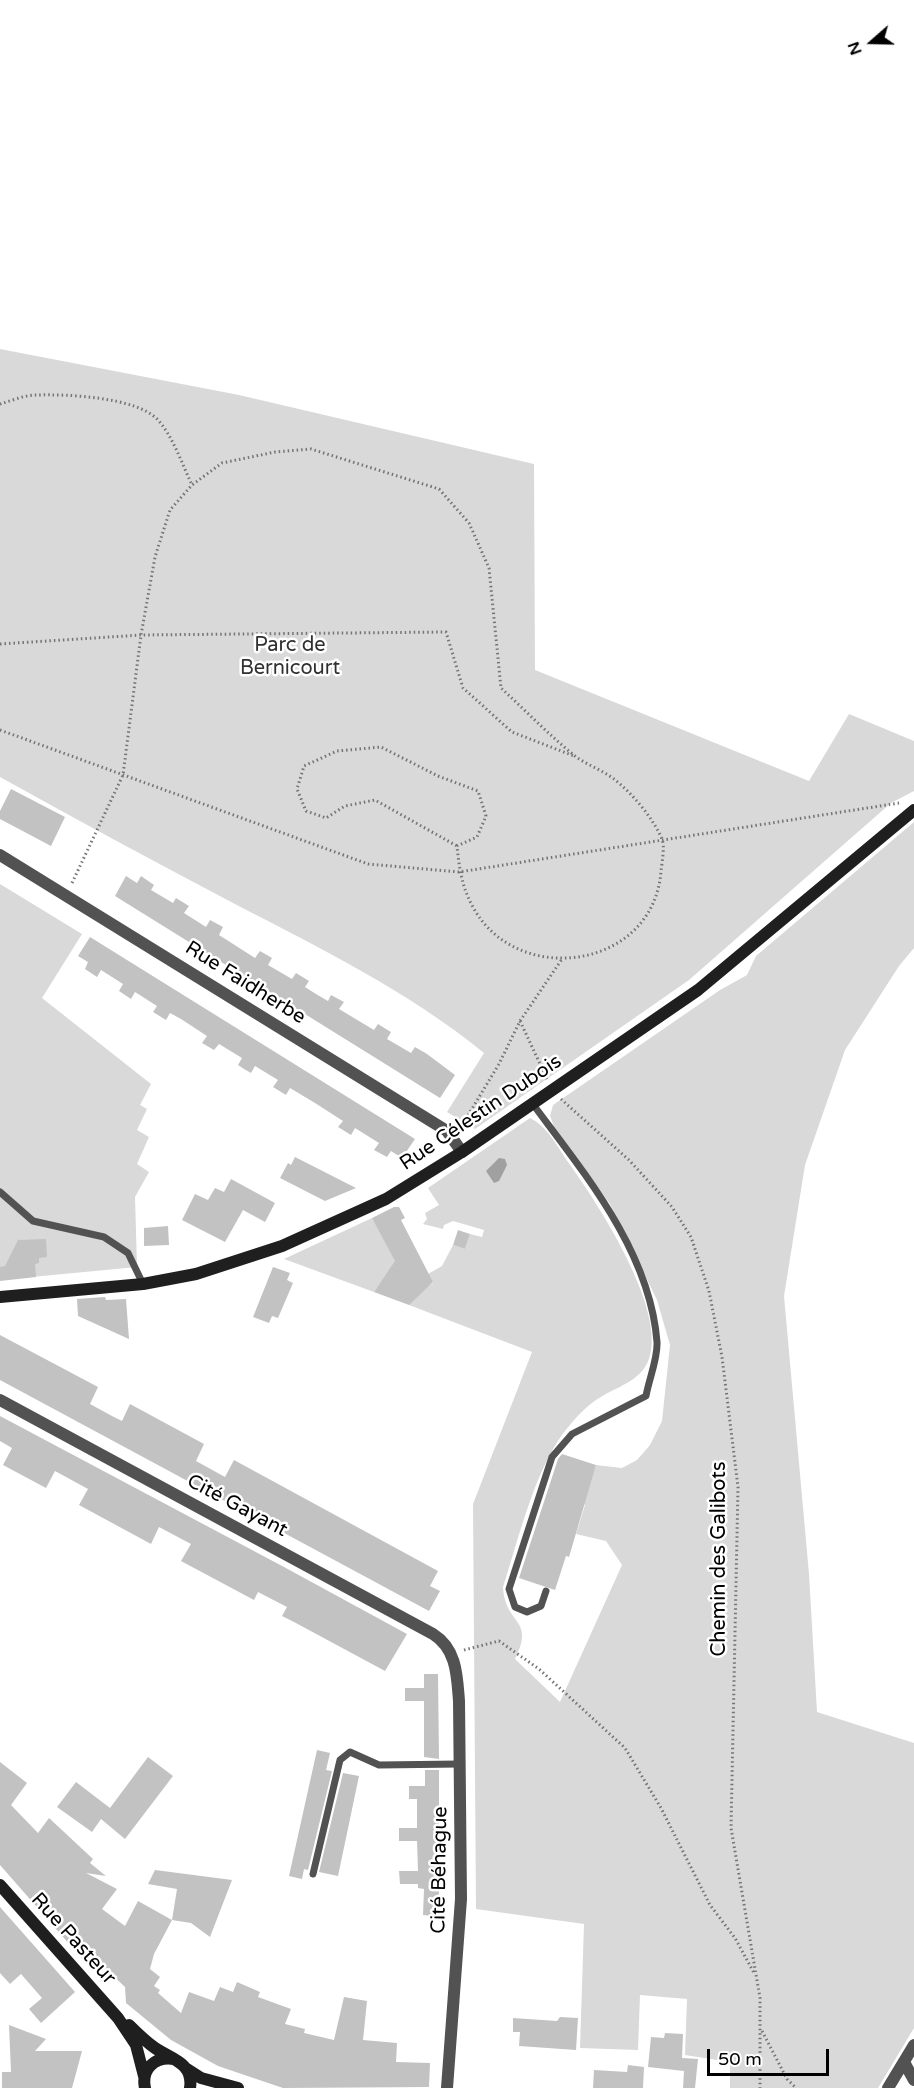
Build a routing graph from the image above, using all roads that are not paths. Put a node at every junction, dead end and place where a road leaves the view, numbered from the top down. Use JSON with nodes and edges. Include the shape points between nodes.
{"nodes":[{"id":1,"x":914,"y":810,"type":"edge"},
{"id":2,"x":0,"y":855,"type":"edge"},
{"id":3,"x":532,"y":1103,"type":"junction"},
{"id":4,"x":462,"y":1152,"type":"junction"},
{"id":5,"x":0,"y":1192,"type":"edge"},
{"id":6,"x":143,"y":1284,"type":"junction"},
{"id":7,"x":0,"y":1297,"type":"edge"},
{"id":8,"x":0,"y":1400,"type":"edge"},
{"id":9,"x":546,"y":1591,"type":"dead end"},
{"id":10,"x":451,"y":1653,"type":"joint"},
{"id":11,"x":460,"y":1764,"type":"junction"},
{"id":12,"x":313,"y":1874,"type":"dead end"},
{"id":13,"x":0,"y":1885,"type":"edge"},
{"id":14,"x":118,"y":2018,"type":"junction"},
{"id":15,"x":914,"y":2045,"type":"edge"},
{"id":16,"x":175,"y":2060,"type":"junction"},
{"id":17,"x":904,"y":2062,"type":"junction"},
{"id":18,"x":187,"y":2069,"type":"junction"},
{"id":19,"x":914,"y":2080,"type":"edge"},
{"id":20,"x":143,"y":2084,"type":"edge"},
{"id":21,"x":893,"y":2085,"type":"edge"},
{"id":22,"x":190,"y":2088,"type":"edge"},
{"id":23,"x":238,"y":2088,"type":"edge"},
{"id":24,"x":447,"y":2088,"type":"edge"}],
"edges":[{"from":1,"to":3,"type":"street","name":"Rue Célestin Dubois","via":[[703,986]]},
{"from":2,"to":4,"type":"street","name":"Rue Faidherbe","via":[[447,1131]]},
{"from":3,"to":4,"type":"street","name":"Rue Célestin Dubois"},
{"from":3,"to":9,"type":"lane","via":[[606,1207],[635,1262],[651,1299],[657,1344],[646,1396],[572,1434],[552,1457],[509,1588],[514,1607],[527,1612],[541,1606]]},
{"from":4,"to":6,"type":"street","name":"Rue Célestin Dubois","via":[[386,1199],[282,1246],[196,1275]]},
{"from":5,"to":6,"type":"lane","via":[[33,1221],[104,1237],[128,1253]]},
{"from":6,"to":7,"type":"street","name":"Rue Célestin Dubois"},
{"from":8,"to":10,"type":"street","name":"Cité Gayant","via":[[433,1634]]},
{"from":10,"to":11,"type":"street","name":"Cité Béhague","via":[[458,1693]]},
{"from":11,"to":12,"type":"lane","via":[[379,1766],[350,1752],[340,1760]]},
{"from":11,"to":24,"type":"street","name":"Cité Béhague","via":[[460,1911]]},
{"from":13,"to":14,"type":"street","name":"Rue Pasteur"},
{"from":14,"to":16,"type":"street","name":"Rue Pasteur"},
{"from":14,"to":20,"type":"street","name":"Rue Pasteur","via":[[136,2045]]},
{"from":15,"to":17,"type":"street"},
{"from":16,"to":18,"type":"street","name":"Rue Pasteur"},
{"from":16,"to":20,"type":"street","via":[[156,2061]]},
{"from":17,"to":19,"type":"street"},
{"from":17,"to":21,"type":"street"},
{"from":18,"to":22,"type":"street"},
{"from":18,"to":23,"type":"street","name":"Rue Pasteur","via":[[201,2078]]}]}
